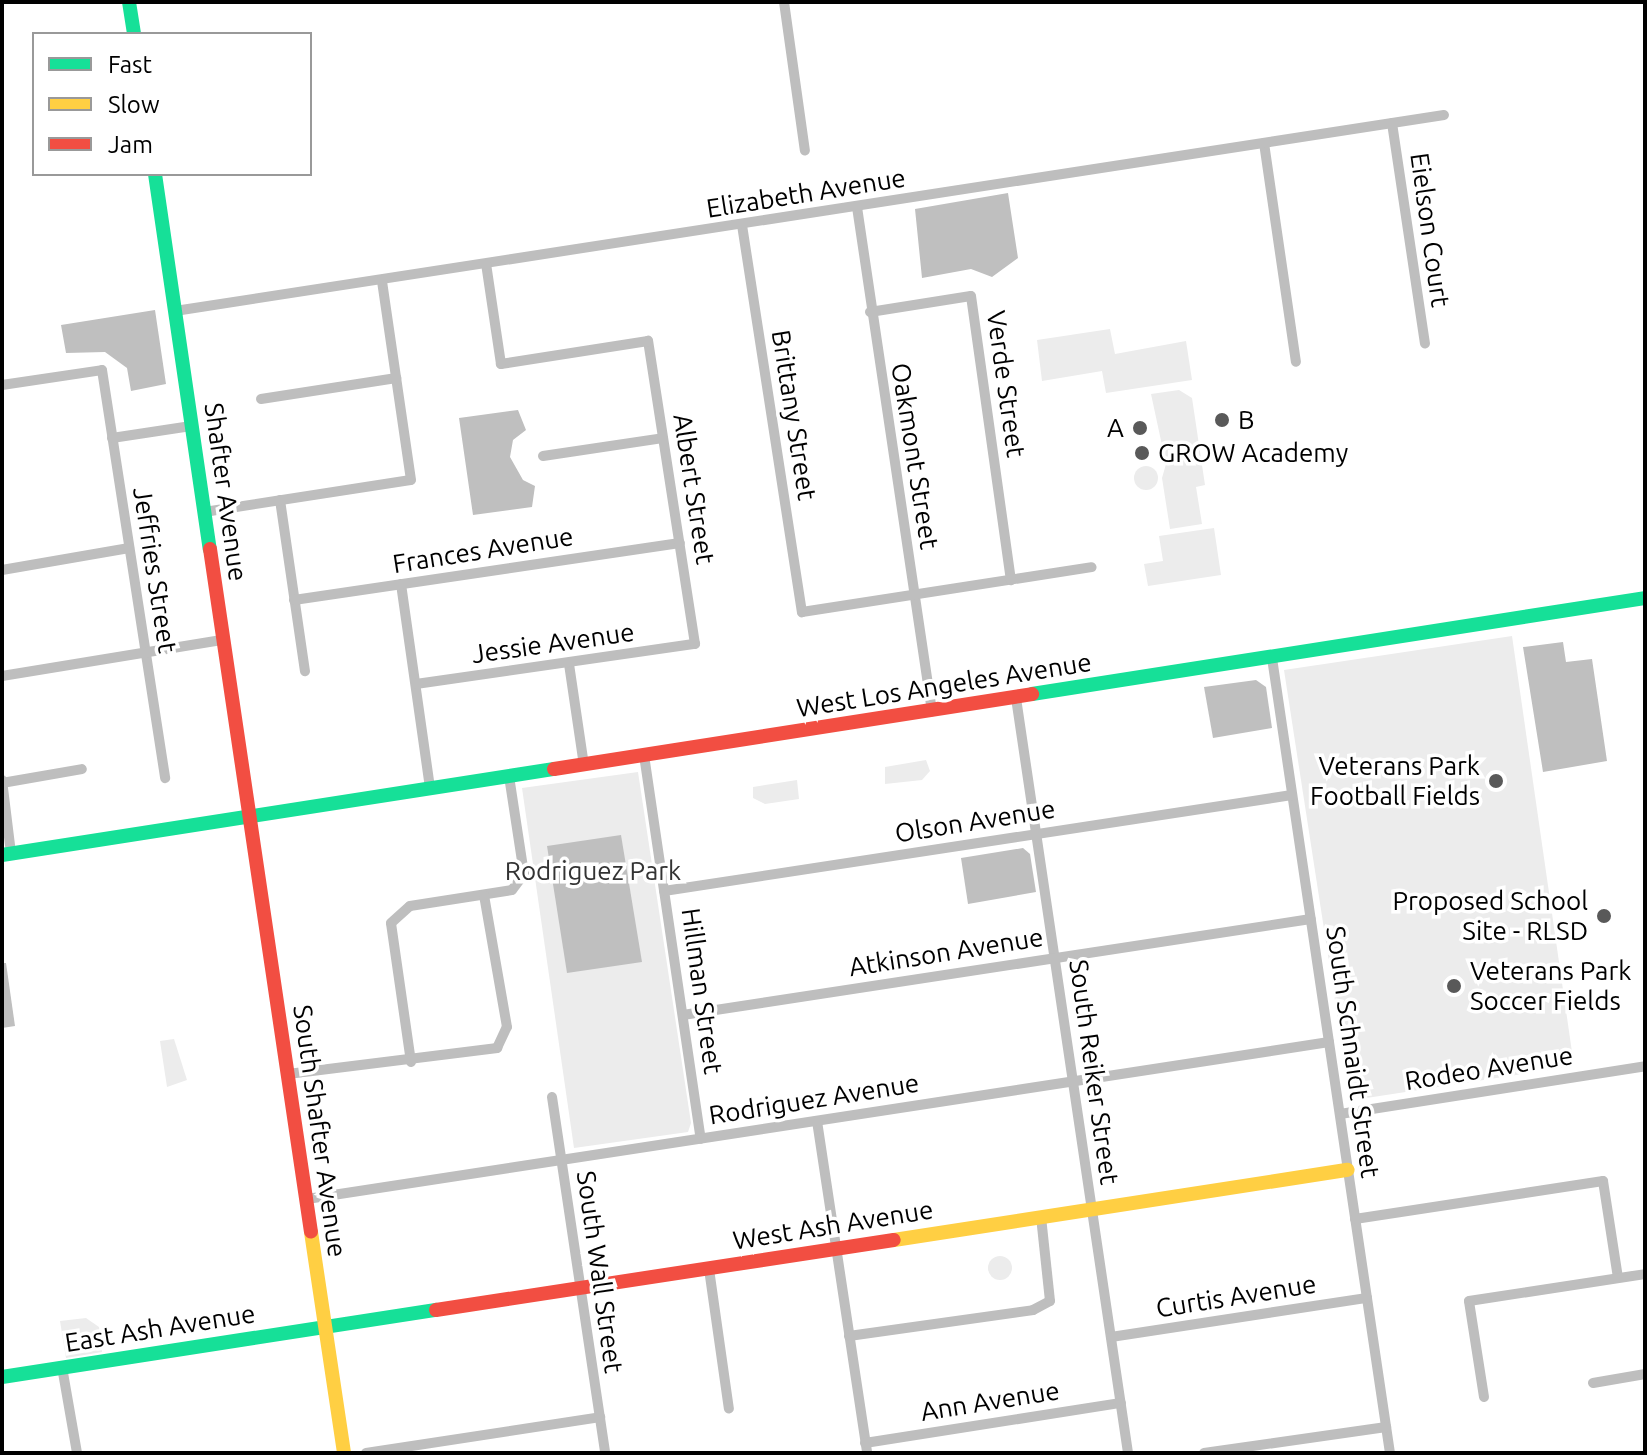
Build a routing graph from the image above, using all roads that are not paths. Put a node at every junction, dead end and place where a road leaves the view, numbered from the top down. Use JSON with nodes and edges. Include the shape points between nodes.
{"nodes":[{"id":1,"x":129,"y":2,"type":"edge"},
{"id":2,"x":784,"y":2,"type":"edge"},
{"id":3,"x":134,"y":32,"type":"edge"},
{"id":4,"x":1444,"y":115,"type":"dead end"},
{"id":5,"x":1392,"y":123,"type":"junction"},
{"id":6,"x":1264,"y":143,"type":"junction"},
{"id":7,"x":805,"y":151,"type":"dead end"},
{"id":8,"x":155,"y":176,"type":"edge"},
{"id":9,"x":857,"y":207,"type":"junction"},
{"id":10,"x":742,"y":225,"type":"junction"},
{"id":11,"x":486,"y":264,"type":"junction"},
{"id":12,"x":382,"y":280,"type":"junction"},
{"id":13,"x":175,"y":311,"type":"junction"},
{"id":14,"x":870,"y":312,"type":"junction"},
{"id":15,"x":1425,"y":344,"type":"dead end"},
{"id":16,"x":1296,"y":362,"type":"dead end"},
{"id":17,"x":396,"y":378,"type":"junction"},
{"id":18,"x":2,"y":385,"type":"edge"},
{"id":19,"x":261,"y":399,"type":"dead end"},
{"id":20,"x":191,"y":426,"type":"junction"},
{"id":21,"x":112,"y":438,"type":"junction"},
{"id":22,"x":663,"y":438,"type":"junction"},
{"id":23,"x":543,"y":456,"type":"dead end"},
{"id":24,"x":280,"y":500,"type":"junction"},
{"id":25,"x":204,"y":512,"type":"junction"},
{"id":26,"x":680,"y":543,"type":"junction"},
{"id":27,"x":129,"y":548,"type":"junction"},
{"id":28,"x":1092,"y":567,"type":"dead end"},
{"id":29,"x":2,"y":570,"type":"edge"},
{"id":30,"x":1011,"y":580,"type":"junction"},
{"id":31,"x":401,"y":584,"type":"junction"},
{"id":32,"x":914,"y":595,"type":"junction"},
{"id":33,"x":1645,"y":598,"type":"edge"},
{"id":34,"x":294,"y":600,"type":"junction"},
{"id":35,"x":223,"y":640,"type":"junction"},
{"id":36,"x":695,"y":644,"type":"joint"},
{"id":37,"x":145,"y":653,"type":"junction"},
{"id":38,"x":1272,"y":658,"type":"junction"},
{"id":39,"x":569,"y":664,"type":"junction"},
{"id":40,"x":305,"y":671,"type":"dead end"},
{"id":41,"x":2,"y":676,"type":"edge"},
{"id":42,"x":416,"y":684,"type":"junction"},
{"id":43,"x":1016,"y":698,"type":"junction"},
{"id":44,"x":932,"y":711,"type":"junction"},
{"id":45,"x":644,"y":755,"type":"junction"},
{"id":46,"x":584,"y":765,"type":"junction"},
{"id":47,"x":82,"y":769,"type":"dead end"},
{"id":48,"x":509,"y":776,"type":"junction"},
{"id":49,"x":165,"y":778,"type":"dead end"},
{"id":50,"x":2,"y":782,"type":"edge"},
{"id":51,"x":430,"y":788,"type":"junction"},
{"id":52,"x":1292,"y":795,"type":"junction"},
{"id":53,"x":249,"y":816,"type":"junction"},
{"id":54,"x":1036,"y":833,"type":"junction"},
{"id":55,"x":6,"y":854,"type":"edge"},
{"id":56,"x":664,"y":891,"type":"junction"},
{"id":57,"x":484,"y":895,"type":"junction"},
{"id":58,"x":1311,"y":919,"type":"junction"},
{"id":59,"x":1055,"y":957,"type":"junction"},
{"id":60,"x":683,"y":1015,"type":"junction"},
{"id":61,"x":1329,"y":1042,"type":"junction"},
{"id":62,"x":411,"y":1062,"type":"junction"},
{"id":63,"x":1645,"y":1066,"type":"edge"},
{"id":64,"x":288,"y":1074,"type":"junction"},
{"id":65,"x":1073,"y":1082,"type":"junction"},
{"id":66,"x":552,"y":1097,"type":"dead end"},
{"id":67,"x":1340,"y":1114,"type":"junction"},
{"id":68,"x":817,"y":1121,"type":"junction"},
{"id":69,"x":701,"y":1139,"type":"junction"},
{"id":70,"x":562,"y":1161,"type":"junction"},
{"id":71,"x":1348,"y":1170,"type":"junction"},
{"id":72,"x":307,"y":1199,"type":"junction"},
{"id":73,"x":1092,"y":1210,"type":"junction"},
{"id":74,"x":1041,"y":1217,"type":"junction"},
{"id":75,"x":1355,"y":1219,"type":"junction"},
{"id":76,"x":836,"y":1249,"type":"junction"},
{"id":77,"x":709,"y":1269,"type":"junction"},
{"id":78,"x":1645,"y":1274,"type":"edge"},
{"id":79,"x":1618,"y":1278,"type":"junction"},
{"id":80,"x":581,"y":1289,"type":"junction"},
{"id":81,"x":1367,"y":1298,"type":"junction"},
{"id":82,"x":325,"y":1328,"type":"junction"},
{"id":83,"x":849,"y":1336,"type":"junction"},
{"id":84,"x":1111,"y":1337,"type":"junction"},
{"id":85,"x":62,"y":1367,"type":"junction"},
{"id":86,"x":1645,"y":1374,"type":"edge"},
{"id":87,"x":2,"y":1377,"type":"edge"},
{"id":88,"x":1593,"y":1383,"type":"dead end"},
{"id":89,"x":1484,"y":1397,"type":"dead end"},
{"id":90,"x":1121,"y":1403,"type":"junction"},
{"id":91,"x":729,"y":1409,"type":"dead end"},
{"id":92,"x":600,"y":1417,"type":"junction"},
{"id":93,"x":1386,"y":1427,"type":"junction"},
{"id":94,"x":866,"y":1448,"type":"edge"},
{"id":95,"x":77,"y":1453,"type":"edge"},
{"id":96,"x":344,"y":1453,"type":"edge"},
{"id":97,"x":366,"y":1453,"type":"edge"},
{"id":98,"x":605,"y":1453,"type":"edge"},
{"id":99,"x":1128,"y":1453,"type":"edge"},
{"id":100,"x":1204,"y":1453,"type":"edge"},
{"id":101,"x":1390,"y":1453,"type":"edge"}],
"edges":[{"from":1,"to":3,"type":"street"},
{"from":2,"to":7,"type":"street"},
{"from":4,"to":5,"type":"street","name":"Elizabeth Avenue"},
{"from":5,"to":6,"type":"street","name":"Elizabeth Avenue"},
{"from":5,"to":15,"type":"street","name":"Eielson Court"},
{"from":6,"to":9,"type":"street","name":"Elizabeth Avenue"},
{"from":6,"to":16,"type":"street"},
{"from":8,"to":13,"type":"street","name":"Shafter Avenue"},
{"from":9,"to":10,"type":"street","name":"Elizabeth Avenue"},
{"from":9,"to":14,"type":"street","name":"Oakmont Street"},
{"from":10,"to":11,"type":"street","name":"Elizabeth Avenue"},
{"from":10,"to":32,"type":"street","name":"Brittany Street","via":[[802,612]]},
{"from":11,"to":12,"type":"street","name":"Elizabeth Avenue"},
{"from":11,"to":22,"type":"street","name":"Albert Street","via":[[501,364],[648,341]]},
{"from":12,"to":13,"type":"street","name":"Elizabeth Avenue"},
{"from":12,"to":17,"type":"street"},
{"from":13,"to":20,"type":"street","name":"Shafter Avenue"},
{"from":14,"to":30,"type":"street","name":"Verde Street","via":[[971,296]]},
{"from":14,"to":32,"type":"street","name":"Oakmont Street"},
{"from":17,"to":19,"type":"street"},
{"from":17,"to":24,"type":"street","via":[[411,480]]},
{"from":18,"to":21,"type":"street","name":"Jeffries Street","via":[[102,370]]},
{"from":20,"to":21,"type":"street"},
{"from":20,"to":25,"type":"street","name":"Shafter Avenue"},
{"from":21,"to":27,"type":"street","name":"Jeffries Street"},
{"from":22,"to":23,"type":"street"},
{"from":22,"to":26,"type":"street","name":"Albert Street"},
{"from":24,"to":25,"type":"street"},
{"from":24,"to":34,"type":"street"},
{"from":25,"to":35,"type":"street","name":"Shafter Avenue"},
{"from":26,"to":31,"type":"street","name":"Frances Avenue"},
{"from":26,"to":36,"type":"street","name":"Albert Street"},
{"from":27,"to":29,"type":"street"},
{"from":27,"to":37,"type":"street","name":"Jeffries Street"},
{"from":28,"to":30,"type":"street"},
{"from":30,"to":32,"type":"street"},
{"from":31,"to":34,"type":"street","name":"Frances Avenue"},
{"from":31,"to":42,"type":"street"},
{"from":32,"to":44,"type":"street","name":"Oakmont Street"},
{"from":33,"to":38,"type":"street","name":"West Los Angeles Avenue"},
{"from":34,"to":40,"type":"street"},
{"from":35,"to":37,"type":"street"},
{"from":35,"to":53,"type":"street","name":"Shafter Avenue"},
{"from":36,"to":39,"type":"street","name":"Jessie Avenue"},
{"from":37,"to":41,"type":"street"},
{"from":37,"to":49,"type":"street","name":"Jeffries Street"},
{"from":38,"to":43,"type":"street","name":"West Los Angeles Avenue"},
{"from":38,"to":52,"type":"street","name":"South Schnaidt Street"},
{"from":39,"to":42,"type":"street","name":"Jessie Avenue"},
{"from":39,"to":46,"type":"street"},
{"from":42,"to":51,"type":"street"},
{"from":43,"to":44,"type":"street","name":"West Los Angeles Avenue"},
{"from":43,"to":54,"type":"street","name":"South Reiker Street"},
{"from":44,"to":45,"type":"street","name":"West Los Angeles Avenue"},
{"from":45,"to":46,"type":"street","name":"West Los Angeles Avenue"},
{"from":45,"to":56,"type":"street","name":"Hillman Street"},
{"from":46,"to":48,"type":"street","name":"West Los Angeles Avenue"},
{"from":47,"to":50,"type":"street"},
{"from":48,"to":51,"type":"street","name":"West Los Angeles Avenue"},
{"from":48,"to":57,"type":"street","via":[[524,874],[512,890]]},
{"from":50,"to":55,"type":"street"},
{"from":51,"to":53,"type":"street","name":"West Los Angeles Avenue"},
{"from":52,"to":54,"type":"street","name":"Olson Avenue"},
{"from":52,"to":58,"type":"street","name":"South Schnaidt Street"},
{"from":53,"to":55,"type":"street","name":"West Los Angeles Avenue"},
{"from":53,"to":64,"type":"street","name":"South Shafter Avenue"},
{"from":54,"to":56,"type":"street","name":"Olson Avenue"},
{"from":54,"to":59,"type":"street","name":"South Reiker Street"},
{"from":56,"to":60,"type":"street","name":"Hillman Street"},
{"from":57,"to":62,"type":"street","via":[[410,906],[391,923]]},
{"from":57,"to":62,"type":"street","via":[[507,1027],[497,1048]]},
{"from":58,"to":59,"type":"street","name":"Atkinson Avenue"},
{"from":58,"to":61,"type":"street","name":"South Schnaidt Street"},
{"from":59,"to":60,"type":"street","name":"Atkinson Avenue"},
{"from":59,"to":65,"type":"street","name":"South Reiker Street"},
{"from":60,"to":69,"type":"street","name":"Hillman Street"},
{"from":61,"to":65,"type":"street","name":"Rodriguez Avenue"},
{"from":61,"to":67,"type":"street","name":"South Schnaidt Street"},
{"from":62,"to":64,"type":"street"},
{"from":63,"to":67,"type":"street","name":"Rodeo Avenue"},
{"from":64,"to":72,"type":"street","name":"South Shafter Avenue"},
{"from":65,"to":68,"type":"street","name":"Rodriguez Avenue"},
{"from":65,"to":73,"type":"street","name":"South Reiker Street"},
{"from":66,"to":70,"type":"street","name":"South Wall Street"},
{"from":67,"to":71,"type":"street","name":"South Schnaidt Street"},
{"from":68,"to":69,"type":"street","name":"Rodriguez Avenue"},
{"from":68,"to":76,"type":"street"},
{"from":69,"to":70,"type":"street","name":"Rodriguez Avenue"},
{"from":70,"to":72,"type":"street","name":"Rodriguez Avenue"},
{"from":70,"to":80,"type":"street","name":"South Wall Street"},
{"from":71,"to":73,"type":"street","name":"West Ash Avenue"},
{"from":71,"to":75,"type":"street","name":"South Schnaidt Street"},
{"from":72,"to":82,"type":"street","name":"South Shafter Avenue"},
{"from":73,"to":74,"type":"street","name":"West Ash Avenue"},
{"from":73,"to":84,"type":"street","name":"South Reiker Street"},
{"from":74,"to":76,"type":"street","name":"West Ash Avenue"},
{"from":74,"to":83,"type":"street","via":[[1050,1301],[1033,1310]]},
{"from":75,"to":79,"type":"street","via":[[1603,1181]]},
{"from":75,"to":81,"type":"street","name":"South Schnaidt Street"},
{"from":76,"to":77,"type":"street","name":"West Ash Avenue"},
{"from":76,"to":83,"type":"street"},
{"from":77,"to":80,"type":"street","name":"West Ash Avenue"},
{"from":77,"to":91,"type":"street"},
{"from":78,"to":79,"type":"street"},
{"from":79,"to":89,"type":"street","via":[[1469,1301]]},
{"from":80,"to":82,"type":"street","name":"West Ash Avenue"},
{"from":80,"to":92,"type":"street","name":"South Wall Street"},
{"from":81,"to":84,"type":"street","name":"Curtis Avenue"},
{"from":81,"to":93,"type":"street","name":"South Schnaidt Street"},
{"from":82,"to":85,"type":"street","name":"East Ash Avenue"},
{"from":82,"to":96,"type":"street","name":"South Shafter Avenue"},
{"from":83,"to":94,"type":"street"},
{"from":84,"to":90,"type":"street","name":"South Reiker Street"},
{"from":85,"to":87,"type":"street","name":"East Ash Avenue"},
{"from":85,"to":95,"type":"street"},
{"from":86,"to":88,"type":"street"},
{"from":90,"to":94,"type":"street","name":"Ann Avenue"},
{"from":90,"to":99,"type":"street","name":"South Reiker Street"},
{"from":92,"to":97,"type":"street"},
{"from":92,"to":98,"type":"street","name":"South Wall Street"},
{"from":93,"to":100,"type":"street"},
{"from":93,"to":101,"type":"street","name":"South Schnaidt Street"}]}
